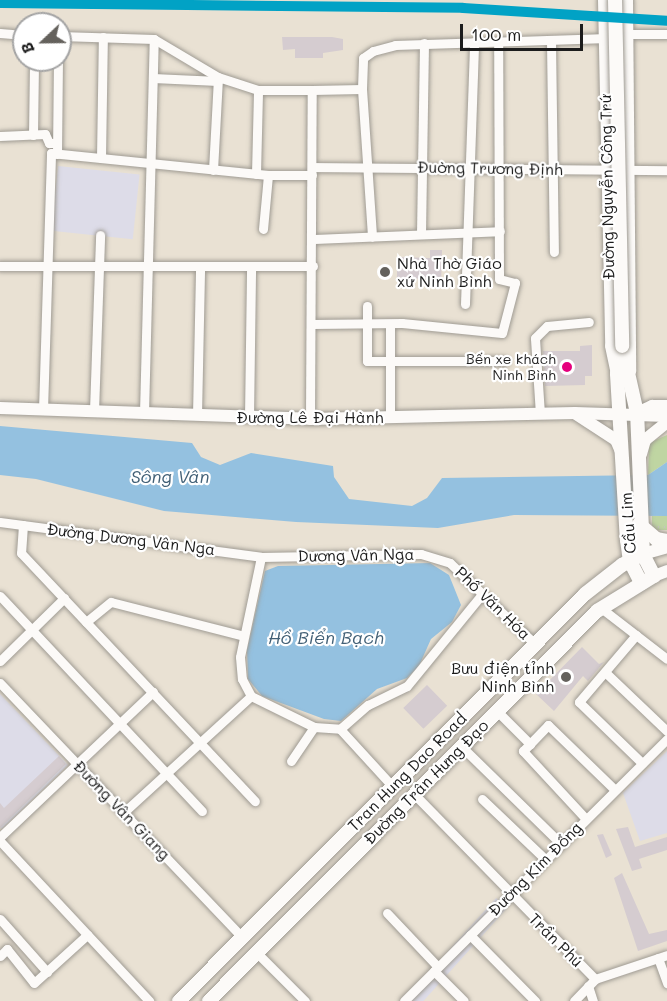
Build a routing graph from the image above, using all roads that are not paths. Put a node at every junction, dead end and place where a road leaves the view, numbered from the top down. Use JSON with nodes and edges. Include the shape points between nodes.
{"nodes":[{"id":1,"x":604,"y":0,"type":"edge"},
{"id":2,"x":615,"y":0,"type":"edge"},
{"id":3,"x":627,"y":0,"type":"edge"},
{"id":4,"x":627,"y":33,"type":"junction"},
{"id":5,"x":667,"y":34,"type":"edge"},
{"id":6,"x":72,"y":37,"type":"edge"},
{"id":7,"x":103,"y":38,"type":"junction"},
{"id":8,"x":154,"y":39,"type":"junction"},
{"id":9,"x":603,"y":39,"type":"junction"},
{"id":10,"x":474,"y":42,"type":"junction"},
{"id":11,"x":498,"y":42,"type":"junction"},
{"id":12,"x":551,"y":42,"type":"junction"},
{"id":13,"x":424,"y":43,"type":"junction"},
{"id":14,"x":34,"y":72,"type":"edge"},
{"id":15,"x":58,"y":72,"type":"edge"},
{"id":16,"x":153,"y":78,"type":"junction"},
{"id":17,"x":218,"y":79,"type":"junction"},
{"id":18,"x":362,"y":89,"type":"junction"},
{"id":19,"x":258,"y":90,"type":"junction"},
{"id":20,"x":312,"y":90,"type":"junction"},
{"id":21,"x":33,"y":135,"type":"junction"},
{"id":22,"x":0,"y":136,"type":"edge"},
{"id":23,"x":57,"y":143,"type":"junction"},
{"id":24,"x":57,"y":154,"type":"junction"},
{"id":25,"x":101,"y":158,"type":"junction"},
{"id":26,"x":152,"y":164,"type":"junction"},
{"id":27,"x":421,"y":166,"type":"junction"},
{"id":28,"x":369,"y":168,"type":"junction"},
{"id":29,"x":470,"y":168,"type":"junction"},
{"id":30,"x":552,"y":168,"type":"junction"},
{"id":31,"x":607,"y":169,"type":"junction"},
{"id":32,"x":213,"y":170,"type":"junction"},
{"id":33,"x":497,"y":170,"type":"junction"},
{"id":34,"x":628,"y":170,"type":"junction"},
{"id":35,"x":667,"y":170,"type":"edge"},
{"id":36,"x":312,"y":171,"type":"junction"},
{"id":37,"x":256,"y":174,"type":"junction"},
{"id":38,"x":268,"y":176,"type":"junction"},
{"id":39,"x":263,"y":229,"type":"dead end"},
{"id":40,"x":500,"y":231,"type":"junction"},
{"id":41,"x":469,"y":233,"type":"junction"},
{"id":42,"x":421,"y":234,"type":"junction"},
{"id":43,"x":100,"y":236,"type":"dead end"},
{"id":44,"x":372,"y":237,"type":"junction"},
{"id":45,"x":314,"y":239,"type":"junction"},
{"id":46,"x":554,"y":252,"type":"dead end"},
{"id":47,"x":48,"y":265,"type":"junction"},
{"id":48,"x":0,"y":266,"type":"edge"},
{"id":49,"x":100,"y":266,"type":"junction"},
{"id":50,"x":149,"y":266,"type":"junction"},
{"id":51,"x":200,"y":266,"type":"junction"},
{"id":52,"x":313,"y":266,"type":"junction"},
{"id":53,"x":251,"y":267,"type":"junction"},
{"id":54,"x":465,"y":304,"type":"dead end"},
{"id":55,"x":367,"y":306,"type":"dead end"},
{"id":56,"x":589,"y":322,"type":"dead end"},
{"id":57,"x":312,"y":324,"type":"junction"},
{"id":58,"x":367,"y":324,"type":"junction"},
{"id":59,"x":390,"y":324,"type":"junction"},
{"id":60,"x":390,"y":361,"type":"junction"},
{"id":61,"x":504,"y":361,"type":"dead end"},
{"id":62,"x":623,"y":374,"type":"junction"},
{"id":63,"x":667,"y":406,"type":"edge"},
{"id":64,"x":0,"y":408,"type":"edge"},
{"id":65,"x":43,"y":410,"type":"junction"},
{"id":66,"x":94,"y":411,"type":"junction"},
{"id":67,"x":144,"y":413,"type":"junction"},
{"id":68,"x":575,"y":413,"type":"junction"},
{"id":69,"x":621,"y":413,"type":"junction"},
{"id":70,"x":637,"y":413,"type":"junction"},
{"id":71,"x":540,"y":414,"type":"junction"},
{"id":72,"x":197,"y":415,"type":"junction"},
{"id":73,"x":667,"y":416,"type":"edge"},
{"id":74,"x":249,"y":417,"type":"junction"},
{"id":75,"x":390,"y":417,"type":"junction"},
{"id":76,"x":310,"y":419,"type":"junction"},
{"id":77,"x":667,"y":422,"type":"edge"},
{"id":78,"x":632,"y":461,"type":"junction"},
{"id":79,"x":0,"y":522,"type":"edge"},
{"id":80,"x":633,"y":524,"type":"junction"},
{"id":81,"x":23,"y":525,"type":"junction"},
{"id":82,"x":627,"y":540,"type":"junction"},
{"id":83,"x":667,"y":541,"type":"edge"},
{"id":84,"x":667,"y":547,"type":"edge"},
{"id":85,"x":643,"y":554,"type":"junction"},
{"id":86,"x":261,"y":556,"type":"junction"},
{"id":87,"x":630,"y":561,"type":"junction"},
{"id":88,"x":450,"y":563,"type":"joint"},
{"id":89,"x":667,"y":571,"type":"edge"},
{"id":90,"x":647,"y":580,"type":"junction"},
{"id":91,"x":482,"y":594,"type":"junction"},
{"id":92,"x":585,"y":594,"type":"junction"},
{"id":93,"x":0,"y":596,"type":"edge"},
{"id":94,"x":64,"y":598,"type":"junction"},
{"id":95,"x":601,"y":608,"type":"junction"},
{"id":96,"x":86,"y":622,"type":"junction"},
{"id":97,"x":32,"y":629,"type":"junction"},
{"id":98,"x":636,"y":635,"type":"junction"},
{"id":99,"x":244,"y":636,"type":"junction"},
{"id":100,"x":535,"y":644,"type":"junction"},
{"id":101,"x":667,"y":659,"type":"edge"},
{"id":102,"x":0,"y":661,"type":"edge"},
{"id":103,"x":606,"y":673,"type":"junction"},
{"id":104,"x":0,"y":683,"type":"edge"},
{"id":105,"x":153,"y":692,"type":"junction"},
{"id":106,"x":251,"y":696,"type":"junction"},
{"id":107,"x":497,"y":711,"type":"junction"},
{"id":108,"x":120,"y":724,"type":"junction"},
{"id":109,"x":314,"y":727,"type":"junction"},
{"id":110,"x":340,"y":729,"type":"junction"},
{"id":111,"x":667,"y":731,"type":"edge"},
{"id":112,"x":667,"y":739,"type":"edge"},
{"id":113,"x":200,"y":743,"type":"junction"},
{"id":114,"x":530,"y":744,"type":"junction"},
{"id":115,"x":462,"y":747,"type":"junction"},
{"id":116,"x":291,"y":761,"type":"dead end"},
{"id":117,"x":77,"y":763,"type":"junction"},
{"id":118,"x":642,"y":764,"type":"junction"},
{"id":119,"x":166,"y":773,"type":"junction"},
{"id":120,"x":397,"y":783,"type":"junction"},
{"id":121,"x":615,"y":790,"type":"junction"},
{"id":122,"x":414,"y":794,"type":"junction"},
{"id":123,"x":482,"y":799,"type":"dead end"},
{"id":124,"x":255,"y":801,"type":"dead end"},
{"id":125,"x":202,"y":811,"type":"dead end"},
{"id":126,"x":124,"y":812,"type":"junction"},
{"id":127,"x":586,"y":819,"type":"junction"},
{"id":128,"x":1,"y":844,"type":"edge"},
{"id":129,"x":561,"y":844,"type":"junction"},
{"id":130,"x":545,"y":859,"type":"junction"},
{"id":131,"x":510,"y":894,"type":"junction"},
{"id":132,"x":387,"y":913,"type":"dead end"},
{"id":133,"x":0,"y":919,"type":"edge"},
{"id":134,"x":87,"y":935,"type":"junction"},
{"id":135,"x":470,"y":935,"type":"junction"},
{"id":136,"x":243,"y":938,"type":"junction"},
{"id":137,"x":257,"y":953,"type":"junction"},
{"id":138,"x":0,"y":956,"type":"edge"},
{"id":139,"x":663,"y":956,"type":"edge"},
{"id":140,"x":436,"y":969,"type":"junction"},
{"id":141,"x":47,"y":972,"type":"junction"},
{"id":142,"x":592,"y":982,"type":"junction"},
{"id":143,"x":667,"y":983,"type":"edge"},
{"id":144,"x":149,"y":1001,"type":"edge"},
{"id":145,"x":179,"y":1001,"type":"edge"},
{"id":146,"x":209,"y":1001,"type":"edge"},
{"id":147,"x":305,"y":1001,"type":"edge"},
{"id":148,"x":404,"y":1001,"type":"edge"},
{"id":149,"x":464,"y":1001,"type":"edge"},
{"id":150,"x":535,"y":1001,"type":"edge"},
{"id":151,"x":574,"y":1001,"type":"edge"},
{"id":152,"x":593,"y":1001,"type":"edge"}],
"edges":[{"from":1,"to":9,"type":"main road","name":"Đường Nguyễn Công Trứ"},
{"from":2,"to":62,"type":"highway","name":"Đường Nguyễn Công Trứ","bridge":true},
{"from":3,"to":4,"type":"main road","name":"Đường Nguyễn Công Trứ"},
{"from":4,"to":5,"type":"street"},
{"from":4,"to":9,"type":"street"},
{"from":4,"to":34,"type":"main road","name":"Đường Nguyễn Công Trứ"},
{"from":6,"to":7,"type":"street"},
{"from":7,"to":8,"type":"street"},
{"from":7,"to":25,"type":"street"},
{"from":8,"to":16,"type":"street"},
{"from":8,"to":17,"type":"street"},
{"from":9,"to":12,"type":"street"},
{"from":9,"to":31,"type":"main road","name":"Đường Nguyễn Công Trứ"},
{"from":10,"to":11,"type":"street"},
{"from":10,"to":13,"type":"street"},
{"from":10,"to":29,"type":"street"},
{"from":11,"to":12,"type":"street"},
{"from":11,"to":33,"type":"street"},
{"from":12,"to":30,"type":"street"},
{"from":13,"to":18,"type":"street","via":[[373,51],[363,58]]},
{"from":13,"to":27,"type":"street"},
{"from":14,"to":21,"type":"street"},
{"from":15,"to":23,"type":"street"},
{"from":16,"to":17,"type":"street"},
{"from":16,"to":26,"type":"street"},
{"from":17,"to":19,"type":"street"},
{"from":17,"to":32,"type":"street"},
{"from":18,"to":20,"type":"street"},
{"from":18,"to":28,"type":"street"},
{"from":19,"to":20,"type":"street"},
{"from":19,"to":37,"type":"street"},
{"from":20,"to":36,"type":"street"},
{"from":21,"to":22,"type":"street"},
{"from":21,"to":23,"type":"street","via":[[45,134],[49,143]]},
{"from":23,"to":24,"type":"street"},
{"from":24,"to":25,"type":"street","name":"Đuờng Trương Định"},
{"from":24,"to":47,"type":"street","via":[[51,153]]},
{"from":25,"to":26,"type":"street","name":"Đuờng Trương Định"},
{"from":26,"to":32,"type":"street","name":"Đuờng Trương Định"},
{"from":26,"to":50,"type":"street"},
{"from":27,"to":28,"type":"street","name":"Đuờng Trương Định"},
{"from":27,"to":29,"type":"street","name":"Đuờng Trương Định"},
{"from":27,"to":42,"type":"street"},
{"from":28,"to":36,"type":"street","name":"Đuờng Trương Định"},
{"from":28,"to":44,"type":"street"},
{"from":29,"to":33,"type":"street","name":"Đuờng Trương Định"},
{"from":29,"to":41,"type":"street"},
{"from":30,"to":31,"type":"street","name":"Đuờng Trương Định"},
{"from":30,"to":33,"type":"street","name":"Đuờng Trương Định"},
{"from":30,"to":46,"type":"street"},
{"from":31,"to":34,"type":"street","name":"Đuờng Trương Định"},
{"from":31,"to":62,"type":"main road","name":"Đường Nguyễn Công Trứ","via":[[611,346]]},
{"from":32,"to":37,"type":"street","name":"Đuờng Trương Định"},
{"from":33,"to":40,"type":"street"},
{"from":34,"to":35,"type":"street","name":"Đuờng Trương Định"},
{"from":34,"to":62,"type":"main road","name":"Đường Nguyễn Công Trứ"},
{"from":36,"to":38,"type":"street","name":"Đuờng Trương Định"},
{"from":36,"to":45,"type":"street"},
{"from":37,"to":38,"type":"street","name":"Đuờng Trương Định"},
{"from":38,"to":39,"type":"street"},
{"from":40,"to":41,"type":"street"},
{"from":40,"to":59,"type":"street","via":[[499,279],[515,283],[502,333]]},
{"from":41,"to":42,"type":"street"},
{"from":41,"to":54,"type":"street"},
{"from":42,"to":44,"type":"street"},
{"from":43,"to":49,"type":"street"},
{"from":44,"to":45,"type":"street"},
{"from":45,"to":52,"type":"street"},
{"from":47,"to":48,"type":"street"},
{"from":47,"to":49,"type":"street"},
{"from":47,"to":65,"type":"street"},
{"from":49,"to":50,"type":"street"},
{"from":49,"to":66,"type":"street"},
{"from":50,"to":51,"type":"street"},
{"from":50,"to":67,"type":"street"},
{"from":51,"to":53,"type":"street"},
{"from":51,"to":72,"type":"street"},
{"from":52,"to":53,"type":"street"},
{"from":52,"to":57,"type":"street"},
{"from":53,"to":74,"type":"street"},
{"from":55,"to":58,"type":"street"},
{"from":56,"to":71,"type":"street","via":[[547,326],[535,338]]},
{"from":57,"to":58,"type":"street"},
{"from":57,"to":76,"type":"street"},
{"from":58,"to":59,"type":"street"},
{"from":58,"to":60,"type":"street","via":[[367,361]]},
{"from":59,"to":60,"type":"street"},
{"from":60,"to":61,"type":"street"},
{"from":60,"to":75,"type":"street"},
{"from":62,"to":69,"type":"highway","name":"Đường Nguyễn Công Trứ"},
{"from":62,"to":70,"type":"highway","name":"Đường Nguyễn Công Trứ"},
{"from":63,"to":70,"type":"main road","via":[[652,406]]},
{"from":64,"to":65,"type":"main road","name":"Đường Lê Đại Hành"},
{"from":65,"to":66,"type":"main road","name":"Đường Lê Đại Hành"},
{"from":66,"to":67,"type":"main road","name":"Đường Lê Đại Hành"},
{"from":67,"to":72,"type":"main road","name":"Đường Lê Đại Hành"},
{"from":68,"to":69,"type":"main road","name":"Đường Lê Đại Hành"},
{"from":68,"to":71,"type":"main road","name":"Đường Lê Đại Hành"},
{"from":68,"to":78,"type":"main road","via":[[616,440]]},
{"from":69,"to":70,"type":"main road","name":"Đường Lê Đại Hành"},
{"from":69,"to":78,"type":"highway","name":"Đường Nguyễn Công Trứ"},
{"from":70,"to":73,"type":"main road"},
{"from":70,"to":78,"type":"highway","name":"Đường Nguyễn Công Trứ"},
{"from":71,"to":75,"type":"main road","name":"Đường Lê Đại Hành"},
{"from":72,"to":74,"type":"main road","name":"Đường Lê Đại Hành"},
{"from":74,"to":76,"type":"main road","name":"Đường Lê Đại Hành"},
{"from":75,"to":76,"type":"main road","name":"Đường Lê Đại Hành"},
{"from":77,"to":78,"type":"main road","via":[[645,440]]},
{"from":78,"to":80,"type":"highway","name":"Cầu Lim"},
{"from":79,"to":81,"type":"street","name":"Đường Dương Vân Nga"},
{"from":80,"to":82,"type":"highway","name":"Cầu Lim"},
{"from":80,"to":83,"type":"highway","via":[[656,539]]},
{"from":80,"to":85,"type":"highway","name":"Cầu Lim"},
{"from":81,"to":86,"type":"street","name":"Đường Dương Vân Nga"},
{"from":81,"to":94,"type":"street","via":[[21,553]]},
{"from":82,"to":87,"type":"highway","name":"Cầu Lim"},
{"from":82,"to":92,"type":"highway","via":[[612,567]]},
{"from":84,"to":85,"type":"main road"},
{"from":85,"to":87,"type":"highway","name":"Tran Hung Dao Road"},
{"from":85,"to":90,"type":"highway","name":"Cầu Lim"},
{"from":86,"to":88,"type":"street","name":"Dương Vân Nga","via":[[421,554]]},
{"from":86,"to":99,"type":"street"},
{"from":87,"to":90,"type":"highway","name":"Cầu Lim"},
{"from":87,"to":92,"type":"highway","name":"Tran Hung Dao Road"},
{"from":88,"to":91,"type":"street","name":"Phố Văn Hóa"},
{"from":89,"to":90,"type":"main road"},
{"from":90,"to":95,"type":"highway","name":"Đường Trân Hưng Đạo"},
{"from":91,"to":100,"type":"street","name":"Phố Văn Hóa"},
{"from":91,"to":110,"type":"street","via":[[407,686],[368,705]]},
{"from":92,"to":100,"type":"highway","name":"Tran Hung Dao Road"},
{"from":93,"to":97,"type":"street"},
{"from":94,"to":96,"type":"street"},
{"from":94,"to":97,"type":"street"},
{"from":95,"to":98,"type":"street"},
{"from":95,"to":107,"type":"highway","name":"Đường Trân Hưng Đạo"},
{"from":96,"to":99,"type":"street","via":[[111,602]]},
{"from":96,"to":105,"type":"street"},
{"from":97,"to":102,"type":"street"},
{"from":97,"to":108,"type":"street"},
{"from":98,"to":101,"type":"street"},
{"from":98,"to":103,"type":"street"},
{"from":99,"to":106,"type":"street","via":[[240,657],[242,679]]},
{"from":100,"to":120,"type":"highway","name":"Tran Hung Dao Road"},
{"from":103,"to":111,"type":"street"},
{"from":103,"to":118,"type":"street","via":[[579,702]]},
{"from":104,"to":117,"type":"street","name":"Đường Vân Giang"},
{"from":105,"to":108,"type":"street"},
{"from":105,"to":113,"type":"street"},
{"from":106,"to":109,"type":"street"},
{"from":106,"to":113,"type":"street"},
{"from":107,"to":114,"type":"street"},
{"from":107,"to":115,"type":"highway","name":"Đường Trân Hưng Đạo"},
{"from":108,"to":117,"type":"street"},
{"from":108,"to":119,"type":"street"},
{"from":109,"to":110,"type":"street"},
{"from":109,"to":116,"type":"street"},
{"from":110,"to":120,"type":"street"},
{"from":112,"to":118,"type":"street","name":"Đường Kim Đồng"},
{"from":113,"to":119,"type":"street"},
{"from":113,"to":124,"type":"street"},
{"from":114,"to":121,"type":"street","via":[[548,725]]},
{"from":114,"to":127,"type":"street","via":[[522,751]]},
{"from":115,"to":122,"type":"highway","name":"Đường Trân Hưng Đạo"},
{"from":115,"to":129,"type":"street"},
{"from":117,"to":126,"type":"street","name":"Đường Vân Giang"},
{"from":117,"to":128,"type":"street"},
{"from":118,"to":121,"type":"street","name":"Đường Kim Đồng"},
{"from":119,"to":125,"type":"street"},
{"from":119,"to":126,"type":"street"},
{"from":120,"to":122,"type":"highway"},
{"from":120,"to":136,"type":"highway","name":"Tran Hung Dao Road"},
{"from":121,"to":127,"type":"street","name":"Đường Kim Đồng"},
{"from":122,"to":131,"type":"street","name":"Trần Phú"},
{"from":122,"to":137,"type":"highway","name":"Đường Trân Hưng Đạo"},
{"from":123,"to":130,"type":"street"},
{"from":126,"to":136,"type":"street","name":"Đường Vân Giang"},
{"from":127,"to":129,"type":"street","name":"Đường Kim Đồng"},
{"from":128,"to":134,"type":"street"},
{"from":129,"to":130,"type":"street","name":"Đường Kim Đồng"},
{"from":130,"to":131,"type":"street","name":"Đường Kim Đồng"},
{"from":131,"to":135,"type":"street","name":"Đường Kim Đồng"},
{"from":131,"to":142,"type":"street","name":"Trần Phú"},
{"from":132,"to":140,"type":"street"},
{"from":133,"to":141,"type":"street"},
{"from":134,"to":141,"type":"street"},
{"from":134,"to":144,"type":"street"},
{"from":135,"to":140,"type":"street","name":"Đường Kim Đồng"},
{"from":135,"to":150,"type":"street"},
{"from":136,"to":137,"type":"highway"},
{"from":136,"to":145,"type":"highway","name":"Tran Hung Dao Road"},
{"from":137,"to":146,"type":"highway","name":"Đường Trân Hưng Đạo"},
{"from":137,"to":147,"type":"street"},
{"from":138,"to":141,"type":"street","via":[[7,949],[34,984]]},
{"from":139,"to":142,"type":"street","name":"Trần Phú"},
{"from":139,"to":143,"type":"street"},
{"from":140,"to":148,"type":"street","name":"Đường Kim Đồng"},
{"from":140,"to":149,"type":"street"},
{"from":142,"to":151,"type":"street"},
{"from":142,"to":152,"type":"street"}]}
